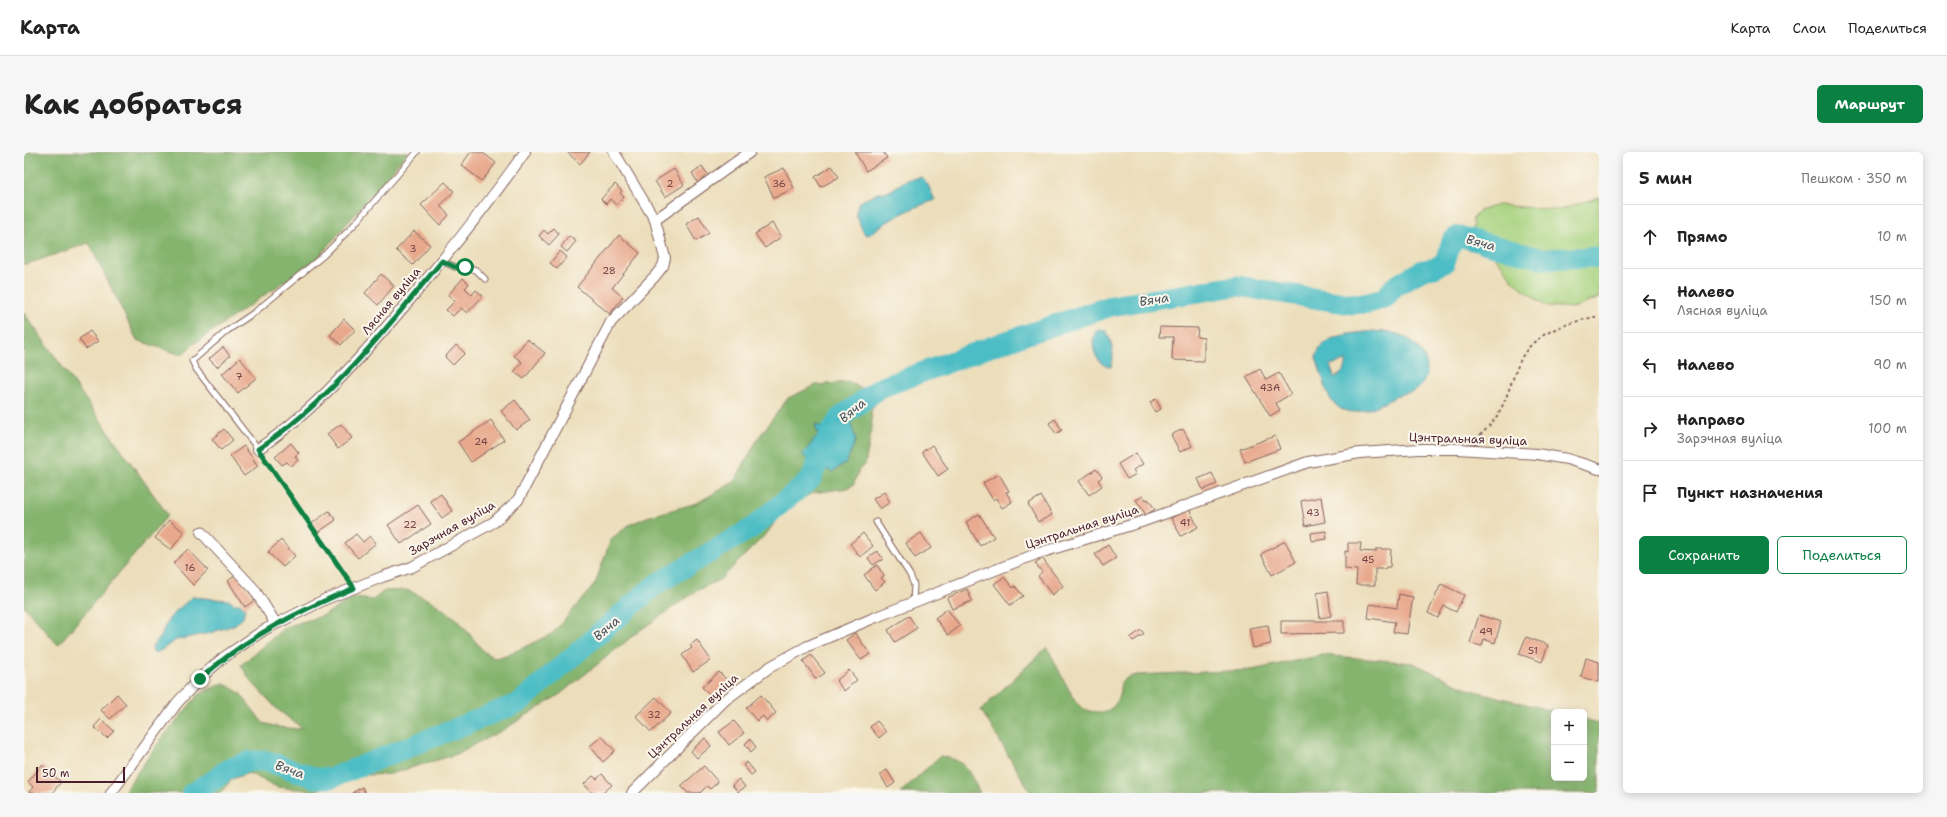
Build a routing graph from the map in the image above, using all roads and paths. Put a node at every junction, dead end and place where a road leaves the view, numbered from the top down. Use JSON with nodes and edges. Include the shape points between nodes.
{"nodes":[{"id":1,"x":417,"y":152,"type":"edge"},
{"id":2,"x":525,"y":152,"type":"edge"},
{"id":3,"x":614,"y":152,"type":"edge"},
{"id":4,"x":750,"y":152,"type":"edge"},
{"id":5,"x":655,"y":220,"type":"junction"},
{"id":6,"x":442,"y":261,"type":"junction"},
{"id":7,"x":485,"y":279,"type":"dead end"},
{"id":8,"x":1599,"y":316,"type":"edge"},
{"id":9,"x":258,"y":449,"type":"junction"},
{"id":10,"x":1458,"y":449,"type":"junction"},
{"id":11,"x":1599,"y":469,"type":"edge"},
{"id":12,"x":876,"y":522,"type":"dead end"},
{"id":13,"x":201,"y":532,"type":"dead end"},
{"id":14,"x":354,"y":588,"type":"junction"},
{"id":15,"x":913,"y":602,"type":"junction"},
{"id":16,"x":276,"y":624,"type":"junction"},
{"id":17,"x":110,"y":793,"type":"edge"},
{"id":18,"x":632,"y":793,"type":"edge"}],
"edges":[{"from":1,"to":9,"type":"lane","via":[[352,227],[324,255],[192,361]]},
{"from":2,"to":6,"type":"street","name":"Лясная вуліца"},
{"from":3,"to":5,"type":"street","name":"Зарэчная вуліца"},
{"from":4,"to":5,"type":"street"},
{"from":5,"to":14,"type":"street","name":"Зарэчная вуліца","via":[[665,258],[663,266],[611,322],[518,500],[494,522],[412,567]]},
{"from":6,"to":7,"type":"lane","via":[[455,267],[476,270]]},
{"from":6,"to":9,"type":"street","name":"Лясная вуліца","via":[[354,366],[282,433]]},
{"from":8,"to":10,"type":"path","via":[[1573,321],[1535,342],[1522,358],[1496,419],[1484,433]]},
{"from":9,"to":14,"type":"path"},
{"from":10,"to":11,"type":"street","name":"Цэнтральная вуліца","via":[[1537,454]]},
{"from":10,"to":15,"type":"street","name":"Цэнтральная вуліца","via":[[1360,453],[1308,462],[1141,522],[1036,554]]},
{"from":12,"to":15,"type":"lane","via":[[910,575],[914,585]]},
{"from":13,"to":16,"type":"street","via":[[254,589]]},
{"from":14,"to":16,"type":"street","name":"Зарэчная вуліца"},
{"from":15,"to":18,"type":"street","name":"Цэнтральная вуліца","via":[[808,646],[764,671],[725,700]]},
{"from":16,"to":17,"type":"street","name":"Зарэчная вуліца","via":[[223,658],[200,679],[177,704]]}]}
